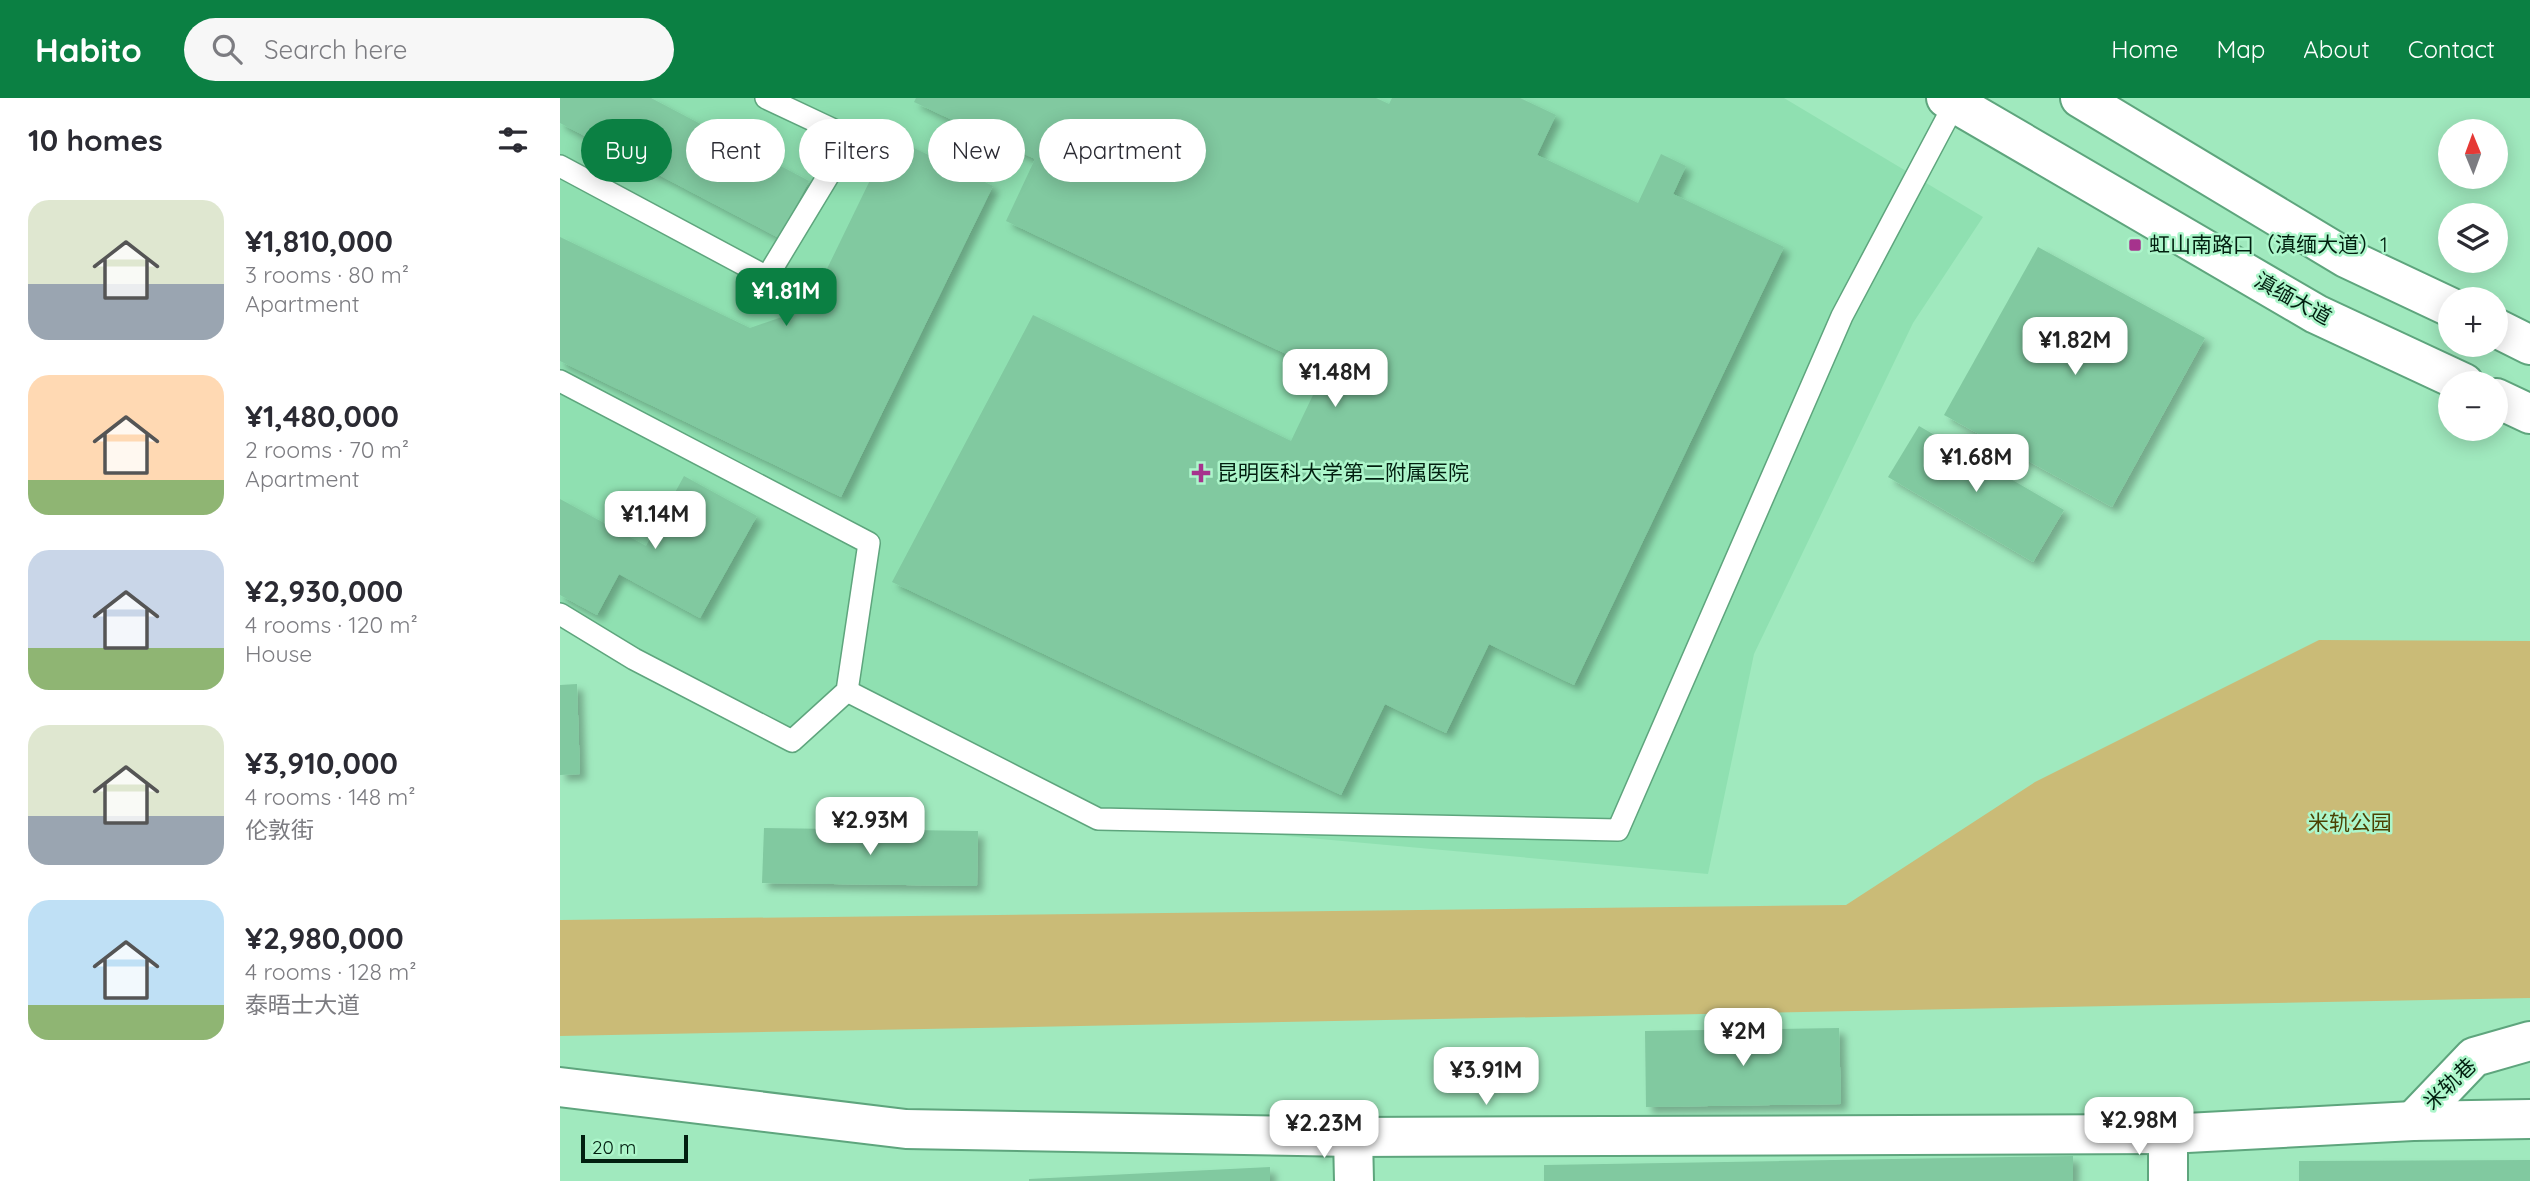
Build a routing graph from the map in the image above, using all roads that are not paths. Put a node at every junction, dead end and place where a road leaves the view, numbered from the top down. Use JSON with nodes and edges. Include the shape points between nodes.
{"nodes":[{"id":1,"x":766,"y":98,"type":"edge"},
{"id":2,"x":2080,"y":98,"type":"edge"},
{"id":3,"x":1951,"y":101,"type":"edge"},
{"id":4,"x":560,"y":166,"type":"edge"},
{"id":5,"x":2438,"y":301,"type":"edge"},
{"id":6,"x":2508,"y":334,"type":"edge"},
{"id":7,"x":2530,"y":345,"type":"edge"},
{"id":8,"x":2439,"y":371,"type":"edge"},
{"id":9,"x":560,"y":381,"type":"edge"},
{"id":10,"x":2508,"y":404,"type":"edge"},
{"id":11,"x":2530,"y":414,"type":"edge"},
{"id":12,"x":560,"y":614,"type":"edge"},
{"id":13,"x":847,"y":691,"type":"junction"},
{"id":14,"x":2530,"y":1041,"type":"edge"},
{"id":15,"x":560,"y":1087,"type":"edge"},
{"id":16,"x":2530,"y":1119,"type":"edge"},
{"id":17,"x":2413,"y":1121,"type":"junction"},
{"id":18,"x":2168,"y":1134,"type":"junction"},
{"id":19,"x":1353,"y":1137,"type":"junction"},
{"id":20,"x":1354,"y":1181,"type":"edge"},
{"id":21,"x":2168,"y":1181,"type":"edge"}],
"edges":[{"from":1,"to":4,"type":"lane","via":[[851,138],[767,277]]},
{"from":2,"to":5,"type":"street","via":[[2346,258]]},
{"from":3,"to":8,"type":"street","name":"滇缅大道","via":[[2316,314]]},
{"from":3,"to":13,"type":"lane","via":[[1842,316],[1618,830],[1098,819]]},
{"from":6,"to":7,"type":"street"},
{"from":9,"to":13,"type":"lane","via":[[869,543]]},
{"from":10,"to":11,"type":"street"},
{"from":12,"to":13,"type":"lane","via":[[634,659],[792,741]]},
{"from":14,"to":17,"type":"street","name":"米轨巷","via":[[2474,1057]]},
{"from":15,"to":19,"type":"street","via":[[906,1129]]},
{"from":16,"to":17,"type":"street"},
{"from":17,"to":18,"type":"street"},
{"from":18,"to":19,"type":"street"},
{"from":18,"to":21,"type":"street"},
{"from":19,"to":20,"type":"street"}]}
